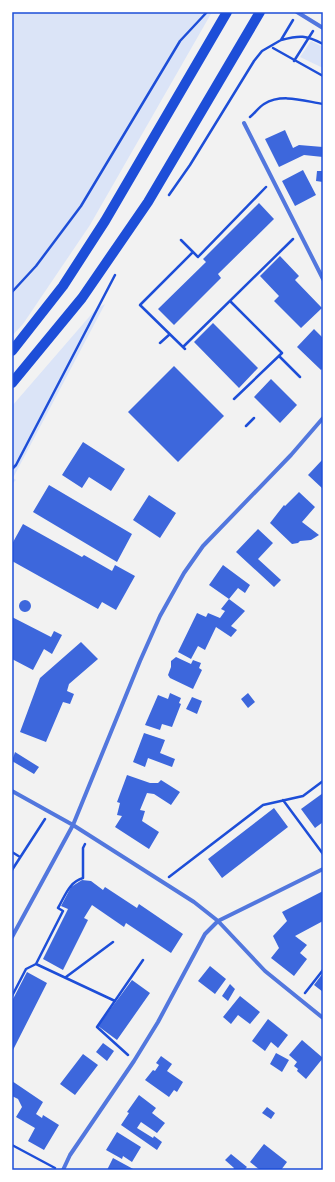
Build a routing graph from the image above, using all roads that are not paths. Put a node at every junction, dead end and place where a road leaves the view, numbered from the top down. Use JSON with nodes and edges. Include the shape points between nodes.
{"nodes":[{"id":1,"x":227,"y":12,"type":"edge"},
{"id":2,"x":260,"y":12,"type":"edge"},
{"id":3,"x":297,"y":12,"type":"edge"},
{"id":4,"x":323,"y":28,"type":"edge"},
{"id":5,"x":244,"y":123,"type":"road end"},
{"id":6,"x":323,"y":280,"type":"edge"},
{"id":7,"x":12,"y":351,"type":"edge"},
{"id":8,"x":12,"y":383,"type":"edge"},
{"id":9,"x":323,"y":418,"type":"edge"},
{"id":10,"x":12,"y":791,"type":"edge"},
{"id":11,"x":73,"y":824,"type":"junction"},
{"id":12,"x":323,"y":869,"type":"edge"},
{"id":13,"x":218,"y":921,"type":"junction"},
{"id":14,"x":12,"y":937,"type":"edge"},
{"id":15,"x":323,"y":1018,"type":"edge"},
{"id":16,"x":63,"y":1170,"type":"edge"}],
"edges":[{"from":1,"to":7,"type":"main road","via":[[105,221],[63,286]]},
{"from":2,"to":8,"type":"main road","via":[[148,202],[82,298]]},
{"from":3,"to":4,"type":"street"},
{"from":5,"to":6,"type":"street"},
{"from":9,"to":11,"type":"street","via":[[203,546],[184,572],[140,660]]},
{"from":10,"to":11,"type":"street"},
{"from":11,"to":13,"type":"street","via":[[194,902]]},
{"from":11,"to":14,"type":"street"},
{"from":12,"to":13,"type":"street"},
{"from":13,"to":15,"type":"street","via":[[248,955]]},
{"from":13,"to":16,"type":"street","via":[[204,934],[158,1022],[81,1137]]}]}
